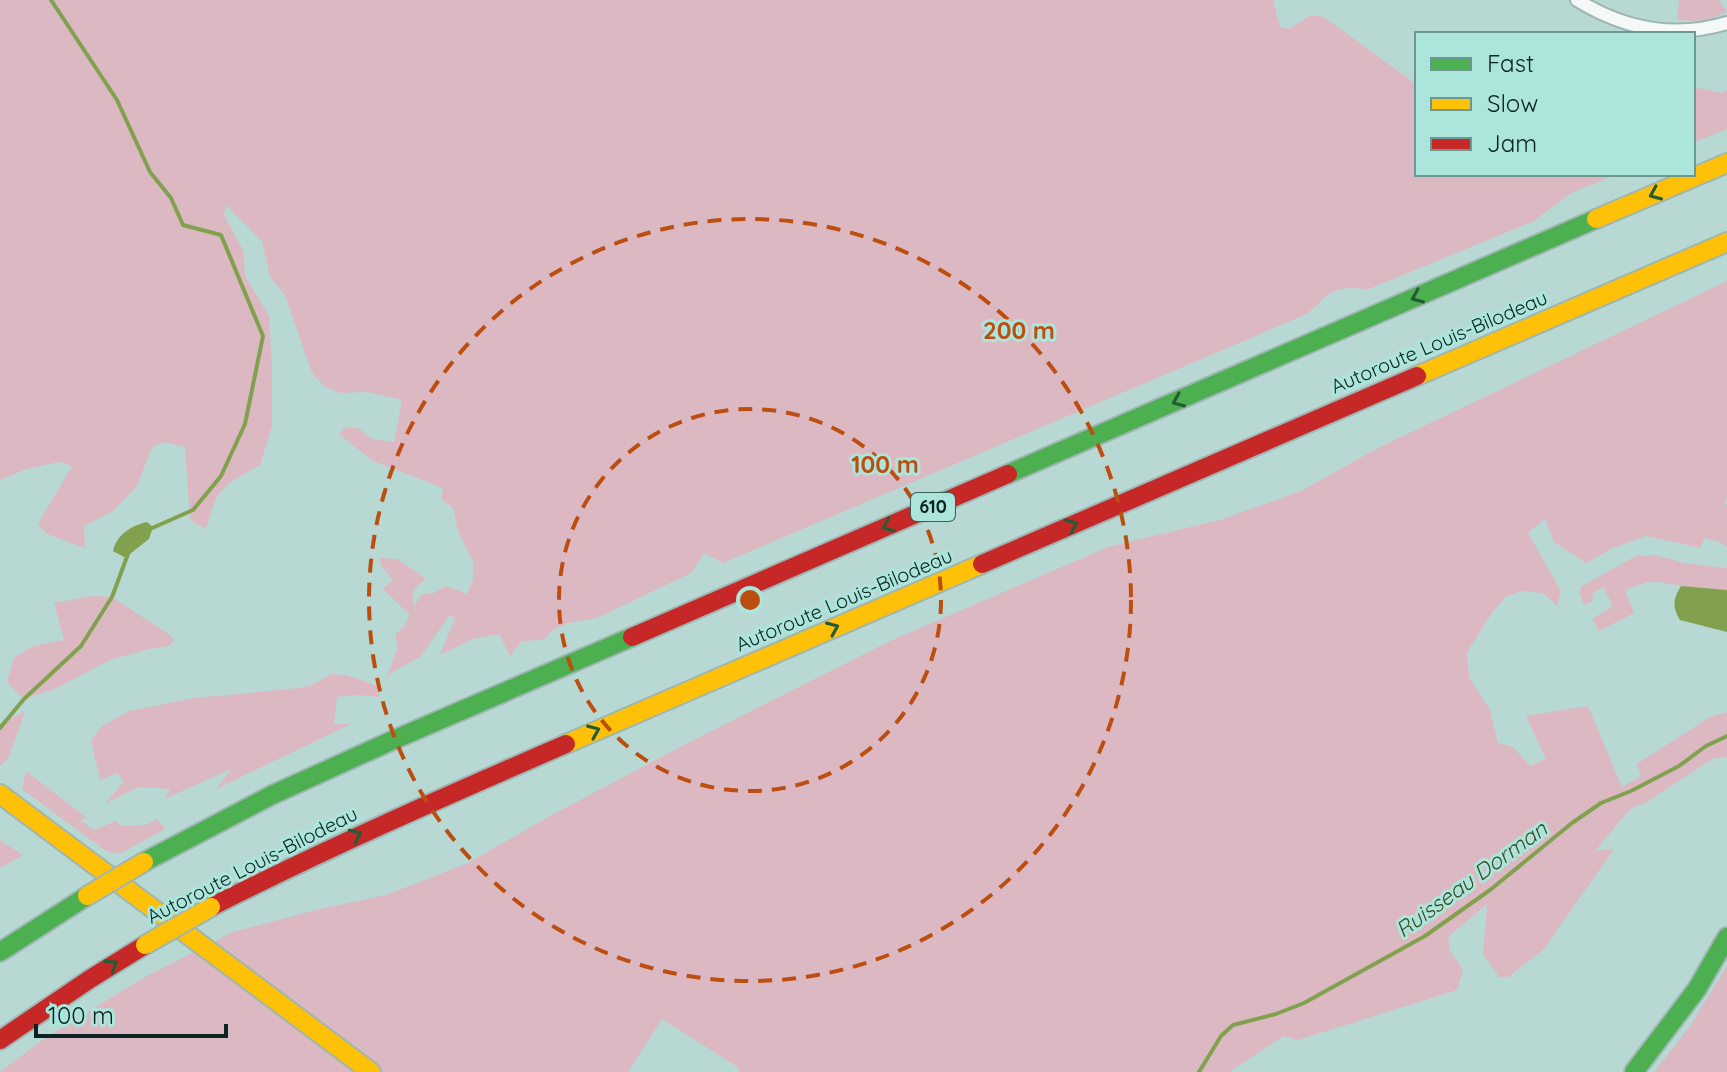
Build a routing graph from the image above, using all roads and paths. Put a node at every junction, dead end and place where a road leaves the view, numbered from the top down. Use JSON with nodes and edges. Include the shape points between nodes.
{"nodes":[{"id":1,"x":1577,"y":0,"type":"edge"},
{"id":2,"x":1727,"y":23,"type":"edge"},
{"id":3,"x":1727,"y":163,"type":"edge"},
{"id":4,"x":1727,"y":242,"type":"edge"},
{"id":5,"x":0,"y":794,"type":"edge"},
{"id":6,"x":1727,"y":937,"type":"edge"},
{"id":7,"x":0,"y":952,"type":"edge"},
{"id":8,"x":0,"y":1040,"type":"edge"},
{"id":9,"x":371,"y":1072,"type":"edge"},
{"id":10,"x":1634,"y":1072,"type":"edge"}],
"edges":[{"from":1,"to":2,"type":"street","via":[[1616,20],[1652,29],[1688,31]]},
{"from":3,"to":7,"type":"main road","number":"610","one_way":true,"bridge":true,"via":[[379,746],[144,862]]},
{"from":8,"to":4,"type":"main road","name":"Autoroute Louis-Bilodeau","one_way":true,"bridge":true,"via":[[145,945],[294,864]]},
{"from":5,"to":9,"type":"main road"},
{"from":6,"to":10,"type":"main road","via":[[1697,989]]}]}
